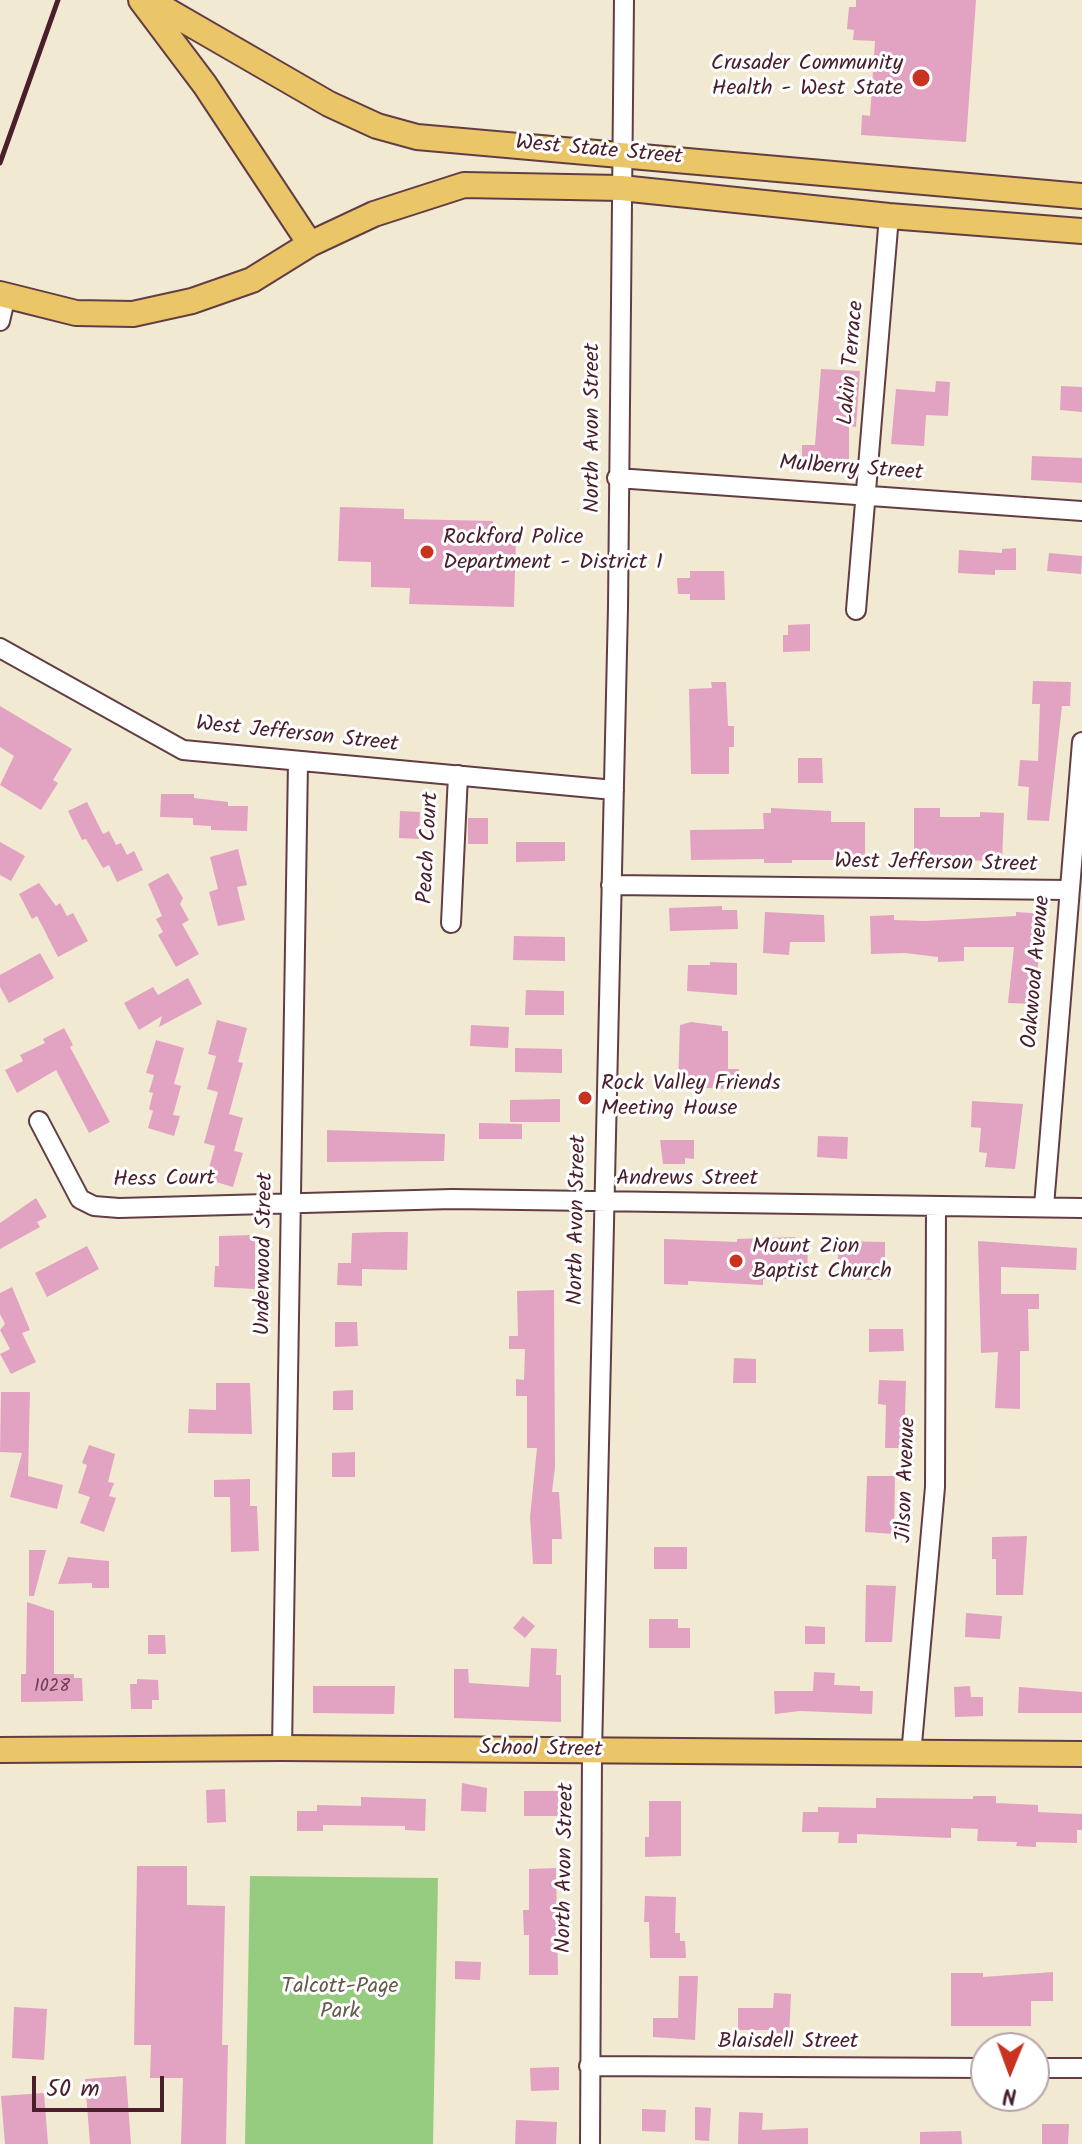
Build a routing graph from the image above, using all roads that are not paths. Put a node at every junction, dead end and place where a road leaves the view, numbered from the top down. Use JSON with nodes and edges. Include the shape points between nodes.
{"nodes":[{"id":1,"x":141,"y":0,"type":"edge"},
{"id":2,"x":149,"y":0,"type":"edge"},
{"id":3,"x":624,"y":0,"type":"edge"},
{"id":4,"x":621,"y":153,"type":"junction"},
{"id":5,"x":621,"y":188,"type":"junction"},
{"id":6,"x":1082,"y":196,"type":"edge"},
{"id":7,"x":889,"y":216,"type":"junction"},
{"id":8,"x":1082,"y":231,"type":"edge"},
{"id":9,"x":310,"y":244,"type":"junction"},
{"id":10,"x":3,"y":295,"type":"edge"},
{"id":11,"x":0,"y":321,"type":"edge"},
{"id":12,"x":617,"y":478,"type":"junction"},
{"id":13,"x":866,"y":495,"type":"junction"},
{"id":14,"x":1082,"y":511,"type":"edge"},
{"id":15,"x":856,"y":610,"type":"dead end"},
{"id":16,"x":0,"y":648,"type":"edge"},
{"id":17,"x":1082,"y":742,"type":"edge"},
{"id":18,"x":298,"y":762,"type":"junction"},
{"id":19,"x":458,"y":775,"type":"junction"},
{"id":20,"x":614,"y":790,"type":"junction"},
{"id":21,"x":611,"y":885,"type":"junction"},
{"id":22,"x":1069,"y":890,"type":"junction"},
{"id":23,"x":451,"y":923,"type":"dead end"},
{"id":24,"x":39,"y":1121,"type":"dead end"},
{"id":25,"x":291,"y":1202,"type":"junction"},
{"id":26,"x":603,"y":1203,"type":"junction"},
{"id":27,"x":936,"y":1206,"type":"junction"},
{"id":28,"x":1044,"y":1206,"type":"junction"},
{"id":29,"x":1082,"y":1208,"type":"edge"},
{"id":30,"x":282,"y":1748,"type":"junction"},
{"id":31,"x":0,"y":1750,"type":"edge"},
{"id":32,"x":592,"y":1752,"type":"junction"},
{"id":33,"x":1082,"y":1754,"type":"edge"},
{"id":34,"x":911,"y":1755,"type":"junction"},
{"id":35,"x":589,"y":2066,"type":"junction"},
{"id":36,"x":970,"y":2068,"type":"edge"},
{"id":37,"x":1050,"y":2068,"type":"edge"},
{"id":38,"x":1082,"y":2068,"type":"edge"},
{"id":39,"x":590,"y":2144,"type":"edge"}],
"edges":[{"from":1,"to":9,"type":"main road","via":[[205,85]]},
{"from":2,"to":4,"type":"main road","name":"West State Street","via":[[377,126],[417,137]]},
{"from":3,"to":4,"type":"street","name":"North Avon Street"},
{"from":4,"to":5,"type":"street","name":"North Avon Street"},
{"from":4,"to":6,"type":"main road","name":"West State Street"},
{"from":5,"to":7,"type":"main road","name":"West State Street"},
{"from":5,"to":9,"type":"main road","name":"West State Street","via":[[464,185],[374,214]]},
{"from":5,"to":12,"type":"street","name":"North Avon Street"},
{"from":7,"to":8,"type":"main road","name":"West State Street"},
{"from":7,"to":13,"type":"street","name":"Lakin Terrace"},
{"from":9,"to":10,"type":"main road","name":"West State Street","via":[[252,280],[133,314],[76,313]]},
{"from":10,"to":11,"type":"street"},
{"from":12,"to":13,"type":"street","name":"Mulberry Street"},
{"from":12,"to":20,"type":"street","name":"North Avon Street"},
{"from":13,"to":14,"type":"street","name":"Mulberry Street"},
{"from":13,"to":15,"type":"street","name":"Lakin Terrace"},
{"from":16,"to":18,"type":"street","name":"West Jefferson Street","via":[[183,750]]},
{"from":17,"to":22,"type":"street","name":"Oakwood Avenue"},
{"from":18,"to":19,"type":"street","name":"West Jefferson Street"},
{"from":18,"to":25,"type":"street","name":"Underwood Street"},
{"from":19,"to":20,"type":"street","name":"West Jefferson Street"},
{"from":19,"to":23,"type":"street","name":"Peach Court"},
{"from":20,"to":21,"type":"street","name":"North Avon Street"},
{"from":21,"to":22,"type":"street","name":"West Jefferson Street"},
{"from":21,"to":26,"type":"street","name":"North Avon Street"},
{"from":22,"to":28,"type":"street","name":"Oakwood Avenue"},
{"from":24,"to":25,"type":"street","name":"Hess Court","via":[[80,1199],[94,1206]]},
{"from":25,"to":26,"type":"street","name":"Andrews Street"},
{"from":25,"to":30,"type":"street","name":"Underwood Street"},
{"from":26,"to":27,"type":"street","name":"Andrews Street"},
{"from":26,"to":32,"type":"street","name":"North Avon Street"},
{"from":27,"to":28,"type":"street","name":"Andrews Street"},
{"from":27,"to":34,"type":"street","name":"Jilson Avenue","via":[[935,1487]]},
{"from":28,"to":29,"type":"street","name":"Andrews Street"},
{"from":30,"to":31,"type":"main road","name":"School Street"},
{"from":30,"to":32,"type":"main road","name":"School Street"},
{"from":32,"to":34,"type":"main road","name":"School Street"},
{"from":32,"to":35,"type":"street","name":"North Avon Street"},
{"from":33,"to":34,"type":"main road","name":"School Street"},
{"from":35,"to":36,"type":"street","name":"Blaisdell Street"},
{"from":35,"to":39,"type":"street","name":"North Avon Street"},
{"from":37,"to":38,"type":"street"}]}
